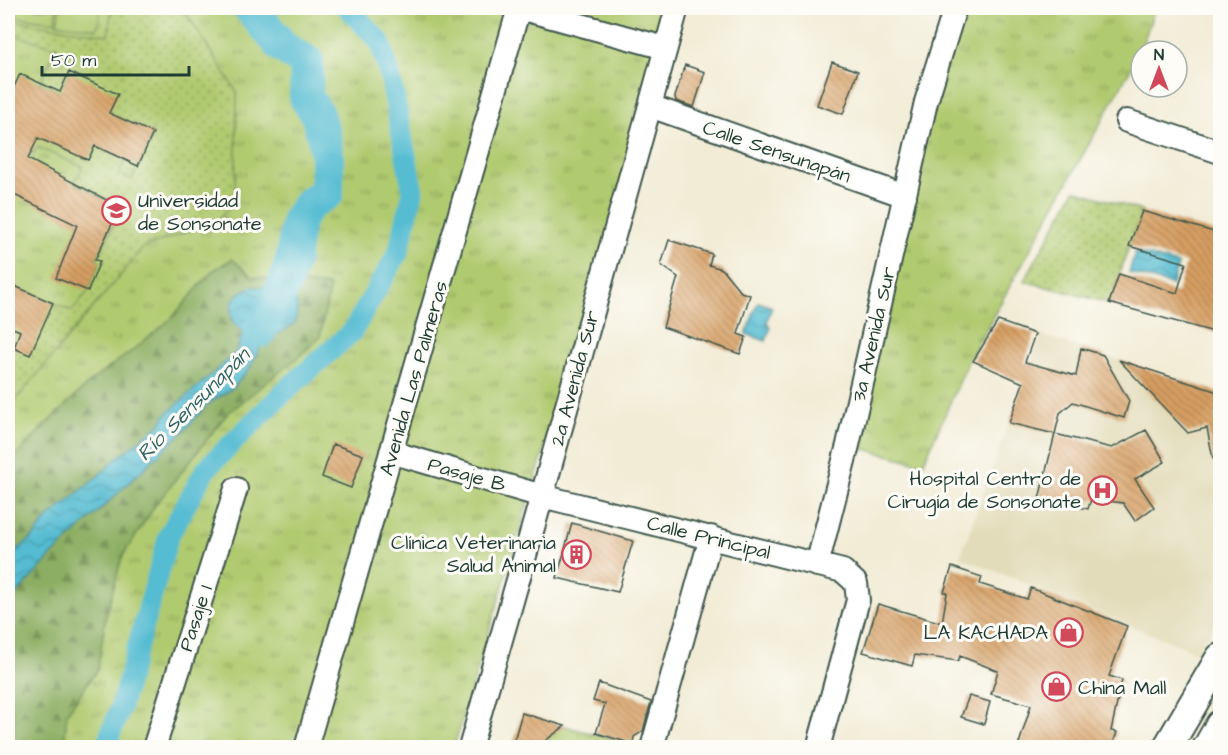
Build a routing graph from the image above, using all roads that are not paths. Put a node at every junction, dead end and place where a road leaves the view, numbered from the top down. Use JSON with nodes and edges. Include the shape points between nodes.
{"nodes":[{"id":1,"x":519,"y":8,"type":"edge"},
{"id":2,"x":677,"y":8,"type":"edge"},
{"id":3,"x":955,"y":8,"type":"edge"},
{"id":4,"x":666,"y":48,"type":"junction"},
{"id":5,"x":650,"y":106,"type":"junction"},
{"id":6,"x":1127,"y":121,"type":"dead end"},
{"id":7,"x":1221,"y":152,"type":"edge"},
{"id":8,"x":905,"y":196,"type":"junction"},
{"id":9,"x":391,"y":452,"type":"junction"},
{"id":10,"x":236,"y":489,"type":"dead end"},
{"id":11,"x":542,"y":496,"type":"junction"},
{"id":12,"x":711,"y":537,"type":"junction"},
{"id":13,"x":816,"y":565,"type":"junction"},
{"id":14,"x":1221,"y":658,"type":"edge"},
{"id":15,"x":1221,"y":725,"type":"edge"},
{"id":16,"x":154,"y":747,"type":"edge"},
{"id":17,"x":306,"y":747,"type":"edge"},
{"id":18,"x":470,"y":747,"type":"edge"},
{"id":19,"x":652,"y":747,"type":"edge"},
{"id":20,"x":818,"y":747,"type":"edge"},
{"id":21,"x":1167,"y":747,"type":"edge"},
{"id":22,"x":1207,"y":747,"type":"edge"}],
"edges":[{"from":1,"to":4,"type":"street"},
{"from":1,"to":9,"type":"street","name":"Avenida Las Palmeras"},
{"from":2,"to":4,"type":"street","name":"2a Avenida Sur"},
{"from":3,"to":8,"type":"street","name":"3a Avenida Sur","via":[[926,102]]},
{"from":4,"to":5,"type":"street","name":"2a Avenida Sur"},
{"from":5,"to":8,"type":"street","name":"Calle Sensunapán"},
{"from":5,"to":11,"type":"street","name":"2a Avenida Sur"},
{"from":6,"to":7,"type":"street"},
{"from":8,"to":13,"type":"street","name":"3a Avenida Sur","via":[[848,446]]},
{"from":9,"to":11,"type":"street","name":"Pasaje B"},
{"from":9,"to":17,"type":"street","name":"Avenida Las Palmeras"},
{"from":10,"to":16,"type":"street","name":"Pasaje 1"},
{"from":11,"to":12,"type":"street","name":"Calle Principal"},
{"from":11,"to":18,"type":"street","name":"2a Avenida Sur"},
{"from":12,"to":13,"type":"street","name":"Calle Principal"},
{"from":12,"to":19,"type":"street"},
{"from":13,"to":20,"type":"street","name":"Calle Principal","via":[[843,571],[856,583],[858,600]]},
{"from":14,"to":21,"type":"main road"},
{"from":15,"to":22,"type":"main road"}]}
